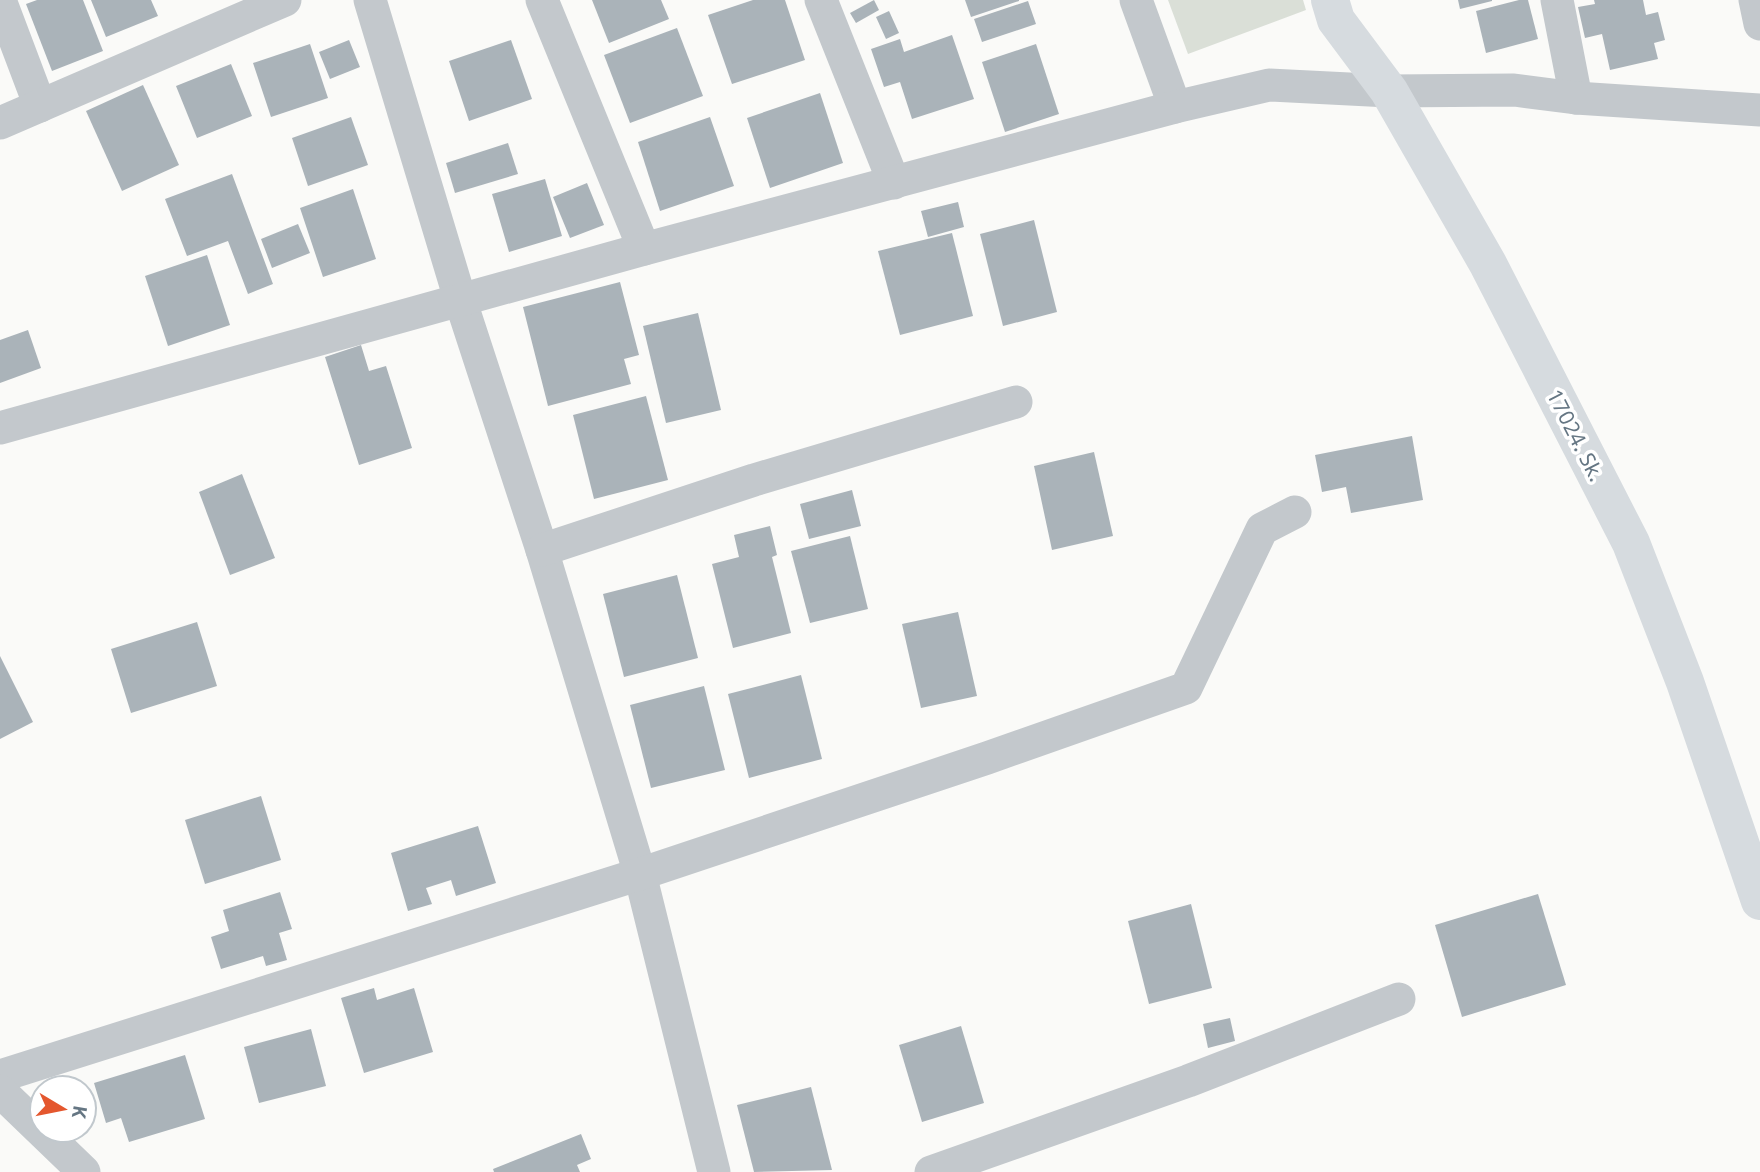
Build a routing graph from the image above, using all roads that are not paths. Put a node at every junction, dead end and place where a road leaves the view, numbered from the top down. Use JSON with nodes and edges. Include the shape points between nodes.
{"nodes":[{"id":1,"x":0,"y":0,"type":"edge"},
{"id":2,"x":285,"y":0,"type":"edge"},
{"id":3,"x":370,"y":0,"type":"edge"},
{"id":4,"x":542,"y":0,"type":"edge"},
{"id":5,"x":821,"y":0,"type":"edge"},
{"id":6,"x":1136,"y":0,"type":"edge"},
{"id":7,"x":1330,"y":0,"type":"edge"},
{"id":8,"x":1557,"y":0,"type":"edge"},
{"id":9,"x":1755,"y":0,"type":"edge"},
{"id":10,"x":1760,"y":24,"type":"edge"},
{"id":11,"x":1389,"y":91,"type":"junction"},
{"id":12,"x":1576,"y":98,"type":"junction"},
{"id":13,"x":40,"y":106,"type":"junction"},
{"id":14,"x":1175,"y":107,"type":"junction"},
{"id":15,"x":1760,"y":110,"type":"edge"},
{"id":16,"x":0,"y":123,"type":"edge"},
{"id":17,"x":894,"y":183,"type":"junction"},
{"id":18,"x":644,"y":249,"type":"junction"},
{"id":19,"x":460,"y":299,"type":"junction"},
{"id":20,"x":1016,"y":402,"type":"dead end"},
{"id":21,"x":0,"y":428,"type":"edge"},
{"id":22,"x":1295,"y":512,"type":"dead end"},
{"id":23,"x":542,"y":550,"type":"junction"},
{"id":24,"x":640,"y":874,"type":"junction"},
{"id":25,"x":1760,"y":901,"type":"edge"},
{"id":26,"x":1399,"y":999,"type":"dead end"},
{"id":27,"x":0,"y":1076,"type":"edge"},
{"id":28,"x":0,"y":1091,"type":"edge"},
{"id":29,"x":84,"y":1172,"type":"edge"},
{"id":30,"x":714,"y":1172,"type":"edge"},
{"id":31,"x":931,"y":1172,"type":"edge"}],
"edges":[{"from":1,"to":13,"type":"street"},
{"from":2,"to":13,"type":"street"},
{"from":3,"to":19,"type":"street"},
{"from":4,"to":18,"type":"street"},
{"from":5,"to":17,"type":"street"},
{"from":6,"to":14,"type":"street"},
{"from":7,"to":11,"type":"street","name":"17024. Sk.","via":[[1336,20]]},
{"from":8,"to":12,"type":"street"},
{"from":9,"to":10,"type":"street"},
{"from":11,"to":12,"type":"street","via":[[1514,90]]},
{"from":11,"to":14,"type":"street","via":[[1269,85]]},
{"from":11,"to":25,"type":"street","name":"17024. Sk.","via":[[1488,264],[1631,543],[1685,682]]},
{"from":12,"to":15,"type":"street"},
{"from":13,"to":16,"type":"street"},
{"from":14,"to":17,"type":"street"},
{"from":17,"to":18,"type":"street"},
{"from":18,"to":19,"type":"street"},
{"from":19,"to":21,"type":"street"},
{"from":19,"to":23,"type":"street"},
{"from":20,"to":23,"type":"street","via":[[754,480]]},
{"from":22,"to":24,"type":"street","via":[[1262,529],[1186,688]]},
{"from":23,"to":24,"type":"street"},
{"from":24,"to":27,"type":"street"},
{"from":24,"to":30,"type":"street"},
{"from":26,"to":31,"type":"street","via":[[1188,1082]]},
{"from":28,"to":29,"type":"street"}]}
